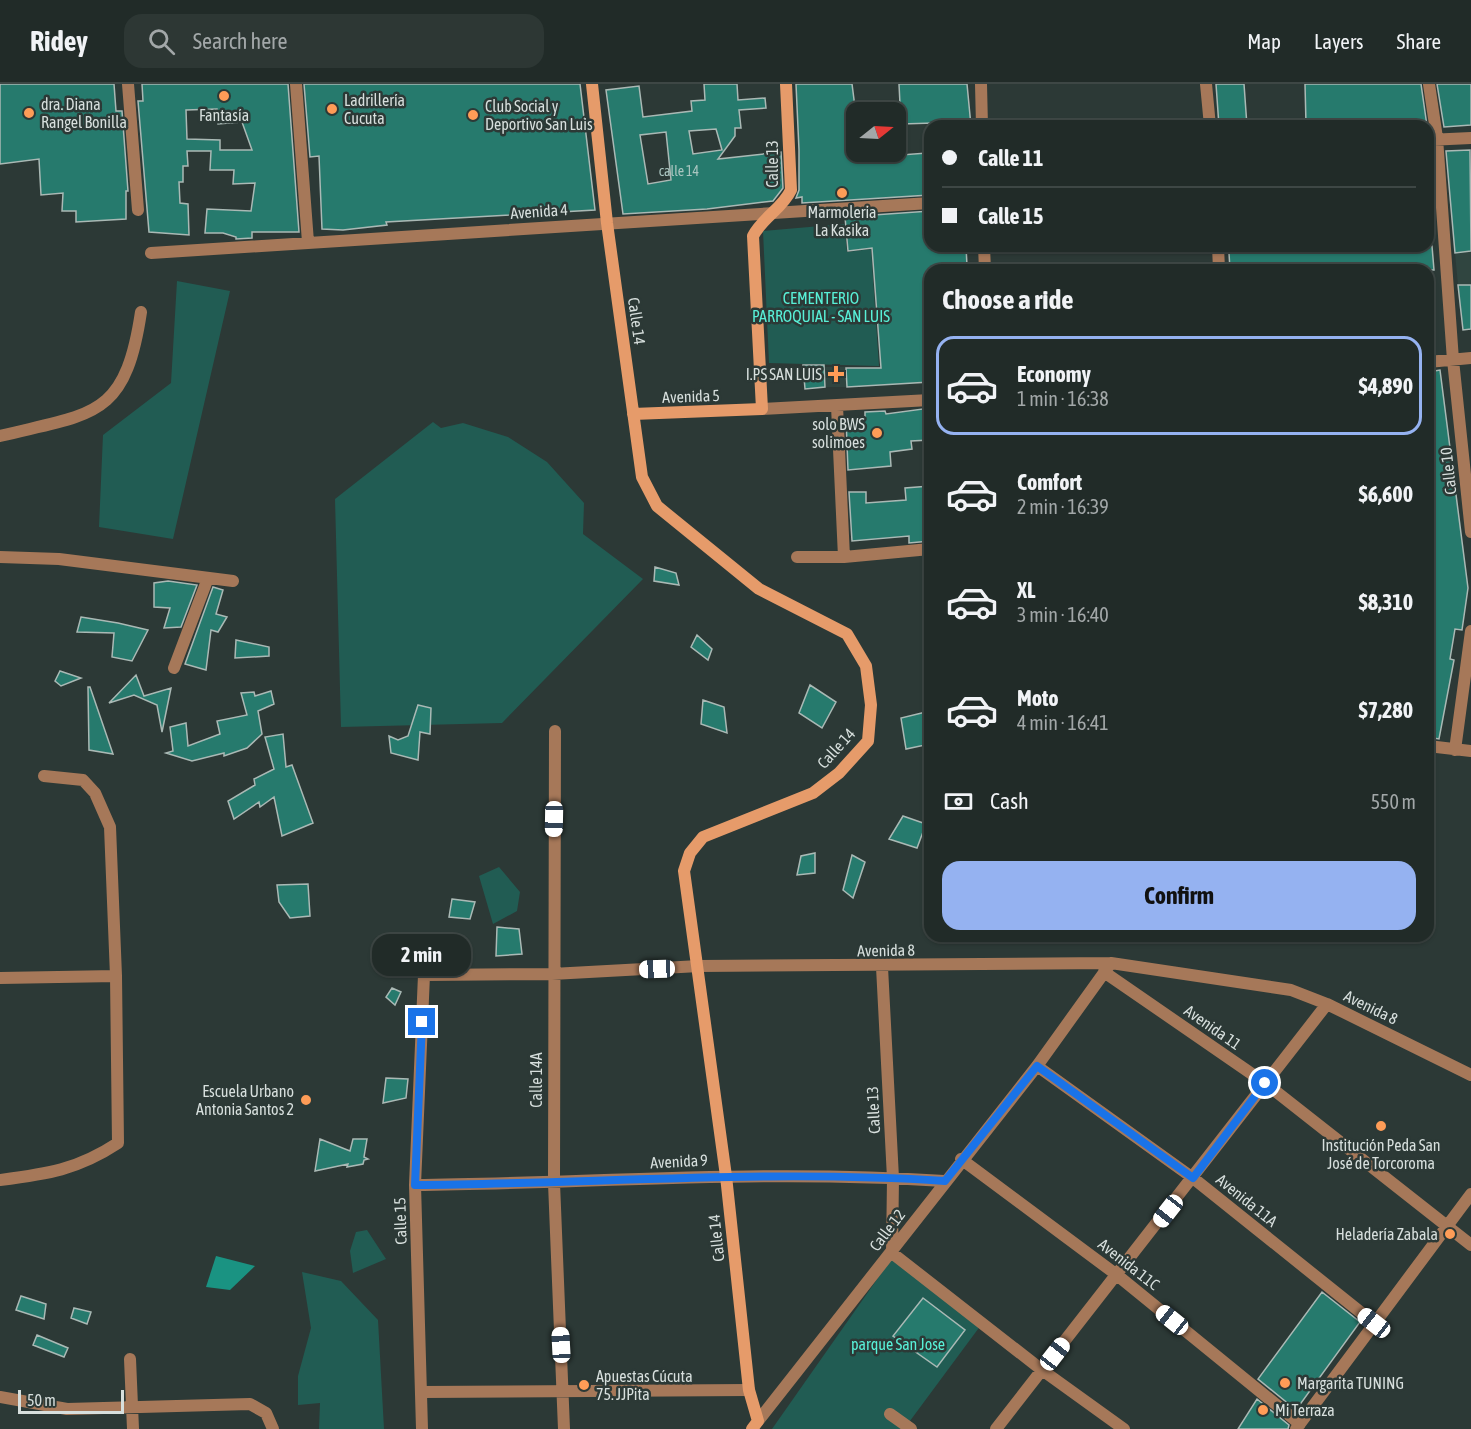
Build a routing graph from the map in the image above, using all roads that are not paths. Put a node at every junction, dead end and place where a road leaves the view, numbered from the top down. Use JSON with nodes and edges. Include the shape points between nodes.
{"nodes":[{"id":1,"x":128,"y":84,"type":"edge"},
{"id":2,"x":296,"y":84,"type":"edge"},
{"id":3,"x":592,"y":84,"type":"edge"},
{"id":4,"x":786,"y":84,"type":"edge"},
{"id":5,"x":981,"y":84,"type":"edge"},
{"id":6,"x":1206,"y":84,"type":"edge"},
{"id":7,"x":1429,"y":84,"type":"edge"},
{"id":8,"x":981,"y":120,"type":"edge"},
{"id":9,"x":1209,"y":120,"type":"edge"},
{"id":10,"x":1432,"y":120,"type":"edge"},
{"id":11,"x":1471,"y":138,"type":"edge"},
{"id":12,"x":1434,"y":139,"type":"edge"},
{"id":13,"x":1434,"y":150,"type":"edge"},
{"id":14,"x":924,"y":203,"type":"edge"},
{"id":15,"x":138,"y":210,"type":"dead end"},
{"id":16,"x":769,"y":216,"type":"junction"},
{"id":17,"x":607,"y":223,"type":"junction"},
{"id":18,"x":308,"y":242,"type":"junction"},
{"id":19,"x":151,"y":253,"type":"dead end"},
{"id":20,"x":141,"y":312,"type":"dead end"},
{"id":21,"x":1471,"y":358,"type":"edge"},
{"id":22,"x":1453,"y":360,"type":"junction"},
{"id":23,"x":1434,"y":362,"type":"edge"},
{"id":24,"x":924,"y":400,"type":"edge"},
{"id":25,"x":837,"y":406,"type":"junction"},
{"id":26,"x":762,"y":409,"type":"junction"},
{"id":27,"x":633,"y":414,"type":"junction"},
{"id":28,"x":0,"y":436,"type":"edge"},
{"id":29,"x":1471,"y":532,"type":"edge"},
{"id":30,"x":924,"y":550,"type":"edge"},
{"id":31,"x":0,"y":557,"type":"edge"},
{"id":32,"x":797,"y":557,"type":"dead end"},
{"id":33,"x":844,"y":557,"type":"junction"},
{"id":34,"x":208,"y":578,"type":"junction"},
{"id":35,"x":233,"y":581,"type":"dead end"},
{"id":36,"x":1471,"y":631,"type":"edge"},
{"id":37,"x":174,"y":668,"type":"dead end"},
{"id":38,"x":555,"y":730,"type":"dead end"},
{"id":39,"x":1434,"y":747,"type":"edge"},
{"id":40,"x":1455,"y":750,"type":"junction"},
{"id":41,"x":1471,"y":751,"type":"edge"},
{"id":42,"x":44,"y":776,"type":"dead end"},
{"id":43,"x":699,"y":966,"type":"junction"},
{"id":44,"x":882,"y":967,"type":"junction"},
{"id":45,"x":1107,"y":967,"type":"junction"},
{"id":46,"x":552,"y":974,"type":"junction"},
{"id":47,"x":424,"y":975,"type":"joint"},
{"id":48,"x":116,"y":976,"type":"junction"},
{"id":49,"x":0,"y":978,"type":"edge"},
{"id":50,"x":1327,"y":1004,"type":"junction"},
{"id":51,"x":1037,"y":1066,"type":"junction"},
{"id":52,"x":1471,"y":1075,"type":"edge"},
{"id":53,"x":1265,"y":1083,"type":"junction"},
{"id":54,"x":961,"y":1159,"type":"junction"},
{"id":55,"x":726,"y":1176,"type":"junction"},
{"id":56,"x":893,"y":1178,"type":"junction"},
{"id":57,"x":1193,"y":1178,"type":"junction"},
{"id":58,"x":0,"y":1180,"type":"edge"},
{"id":59,"x":945,"y":1181,"type":"junction"},
{"id":60,"x":554,"y":1183,"type":"junction"},
{"id":61,"x":415,"y":1185,"type":"junction"},
{"id":62,"x":1471,"y":1194,"type":"edge"},
{"id":63,"x":1446,"y":1225,"type":"junction"},
{"id":64,"x":1471,"y":1245,"type":"edge"},
{"id":65,"x":892,"y":1252,"type":"junction"},
{"id":66,"x":1117,"y":1275,"type":"junction"},
{"id":67,"x":1374,"y":1323,"type":"junction"},
{"id":68,"x":130,"y":1359,"type":"dead end"},
{"id":69,"x":1042,"y":1370,"type":"junction"},
{"id":70,"x":750,"y":1390,"type":"junction"},
{"id":71,"x":422,"y":1392,"type":"junction"},
{"id":72,"x":564,"y":1392,"type":"junction"},
{"id":73,"x":0,"y":1398,"type":"edge"},
{"id":74,"x":133,"y":1406,"type":"junction"},
{"id":75,"x":890,"y":1414,"type":"dead end"},
{"id":76,"x":755,"y":1425,"type":"edge"},
{"id":77,"x":1298,"y":1427,"type":"edge"},
{"id":78,"x":133,"y":1429,"type":"edge"},
{"id":79,"x":273,"y":1429,"type":"edge"},
{"id":80,"x":422,"y":1429,"type":"edge"},
{"id":81,"x":564,"y":1429,"type":"edge"},
{"id":82,"x":911,"y":1429,"type":"edge"},
{"id":83,"x":996,"y":1429,"type":"edge"},
{"id":84,"x":1124,"y":1429,"type":"edge"}],
"edges":[{"from":1,"to":15,"type":"street"},
{"from":2,"to":18,"type":"street"},
{"from":3,"to":17,"type":"street","name":"Calle 14"},
{"from":4,"to":16,"type":"street","name":"Calle 13","via":[[791,190],[785,202]]},
{"from":5,"to":8,"type":"street"},
{"from":6,"to":9,"type":"street"},
{"from":7,"to":10,"type":"street","name":"Calle 10"},
{"from":11,"to":12,"type":"street"},
{"from":13,"to":22,"type":"street","name":"Calle 10"},
{"from":14,"to":16,"type":"street","name":"Avenida 4"},
{"from":16,"to":17,"type":"street","name":"Avenida 4"},
{"from":16,"to":26,"type":"street","name":"Calle 13","via":[[753,236]]},
{"from":17,"to":18,"type":"street","name":"Avenida 4"},
{"from":17,"to":27,"type":"street","name":"Calle 14"},
{"from":18,"to":19,"type":"street","name":"Avenida 4"},
{"from":20,"to":28,"type":"street","via":[[136,348],[114,395],[88,414]]},
{"from":21,"to":22,"type":"street"},
{"from":22,"to":23,"type":"street"},
{"from":22,"to":29,"type":"street","name":"Calle 10"},
{"from":24,"to":25,"type":"street","name":"Avenida 5"},
{"from":25,"to":26,"type":"street","name":"Avenida 5"},
{"from":25,"to":33,"type":"street"},
{"from":26,"to":27,"type":"street","name":"Avenida 5"},
{"from":27,"to":43,"type":"street","name":"Calle 14","via":[[642,477],[657,506],[759,589],[847,633],[866,666],[872,705],[868,741],[839,773],[813,793],[703,837],[690,853],[684,871]]},
{"from":30,"to":33,"type":"street"},
{"from":31,"to":34,"type":"street","via":[[59,559]]},
{"from":32,"to":33,"type":"street"},
{"from":34,"to":35,"type":"street"},
{"from":34,"to":37,"type":"street"},
{"from":36,"to":40,"type":"street"},
{"from":38,"to":46,"type":"street","name":"Calle 14A"},
{"from":39,"to":40,"type":"street"},
{"from":40,"to":41,"type":"street"},
{"from":42,"to":48,"type":"street","via":[[83,780],[95,793],[110,827]]},
{"from":43,"to":44,"type":"street","name":"Avenida 8"},
{"from":43,"to":46,"type":"street","name":"Avenida 8"},
{"from":43,"to":55,"type":"street","name":"Calle 14"},
{"from":44,"to":45,"type":"street","name":"Avenida 8"},
{"from":44,"to":56,"type":"street","name":"Calle 13"},
{"from":45,"to":50,"type":"street","name":"Avenida 8","via":[[1291,990]]},
{"from":45,"to":51,"type":"street","name":"Calle 12"},
{"from":45,"to":53,"type":"street","name":"Avenida 11"},
{"from":46,"to":47,"type":"street","name":"Avenida 8"},
{"from":46,"to":60,"type":"street","name":"Calle 14A"},
{"from":47,"to":61,"type":"street","name":"Calle 15"},
{"from":48,"to":49,"type":"street"},
{"from":48,"to":58,"type":"street","via":[[118,1143],[57,1172]]},
{"from":50,"to":52,"type":"street","name":"Avenida 8"},
{"from":50,"to":53,"type":"street"},
{"from":51,"to":54,"type":"street","name":"Calle 12"},
{"from":51,"to":57,"type":"street","name":"Avenida 11A"},
{"from":53,"to":57,"type":"street"},
{"from":53,"to":63,"type":"street","name":"Avenida 11"},
{"from":54,"to":59,"type":"street","name":"Calle 12"},
{"from":54,"to":66,"type":"street","name":"Avenida 11C"},
{"from":55,"to":56,"type":"street","name":"Avenida 9"},
{"from":55,"to":60,"type":"street","name":"Avenida 9"},
{"from":55,"to":70,"type":"street","name":"Calle 14"},
{"from":56,"to":59,"type":"street","name":"Avenida 9"},
{"from":56,"to":65,"type":"street","name":"Calle 13"},
{"from":57,"to":66,"type":"street"},
{"from":57,"to":67,"type":"street","name":"Avenida 11A"},
{"from":59,"to":65,"type":"street","name":"Calle 12"},
{"from":60,"to":61,"type":"street","name":"Avenida 9"},
{"from":60,"to":72,"type":"street","name":"Calle 14A"},
{"from":61,"to":71,"type":"street","name":"Calle 15"},
{"from":62,"to":63,"type":"street"},
{"from":63,"to":64,"type":"street","name":"Avenida 11"},
{"from":63,"to":67,"type":"street"},
{"from":65,"to":69,"type":"street"},
{"from":65,"to":76,"type":"street","name":"Calle 12"},
{"from":66,"to":69,"type":"street"},
{"from":66,"to":77,"type":"street","name":"Avenida 11C"},
{"from":67,"to":77,"type":"street"},
{"from":68,"to":74,"type":"street"},
{"from":69,"to":83,"type":"street"},
{"from":69,"to":84,"type":"street"},
{"from":70,"to":72,"type":"street"},
{"from":70,"to":76,"type":"street","name":"Calle 14"},
{"from":71,"to":72,"type":"street"},
{"from":71,"to":80,"type":"street","name":"Calle 15"},
{"from":72,"to":81,"type":"street","name":"Calle 14A"},
{"from":73,"to":74,"type":"street","via":[[67,1408]]},
{"from":74,"to":78,"type":"street"},
{"from":74,"to":79,"type":"street","via":[[250,1404],[266,1413]]},
{"from":75,"to":82,"type":"street"}]}
